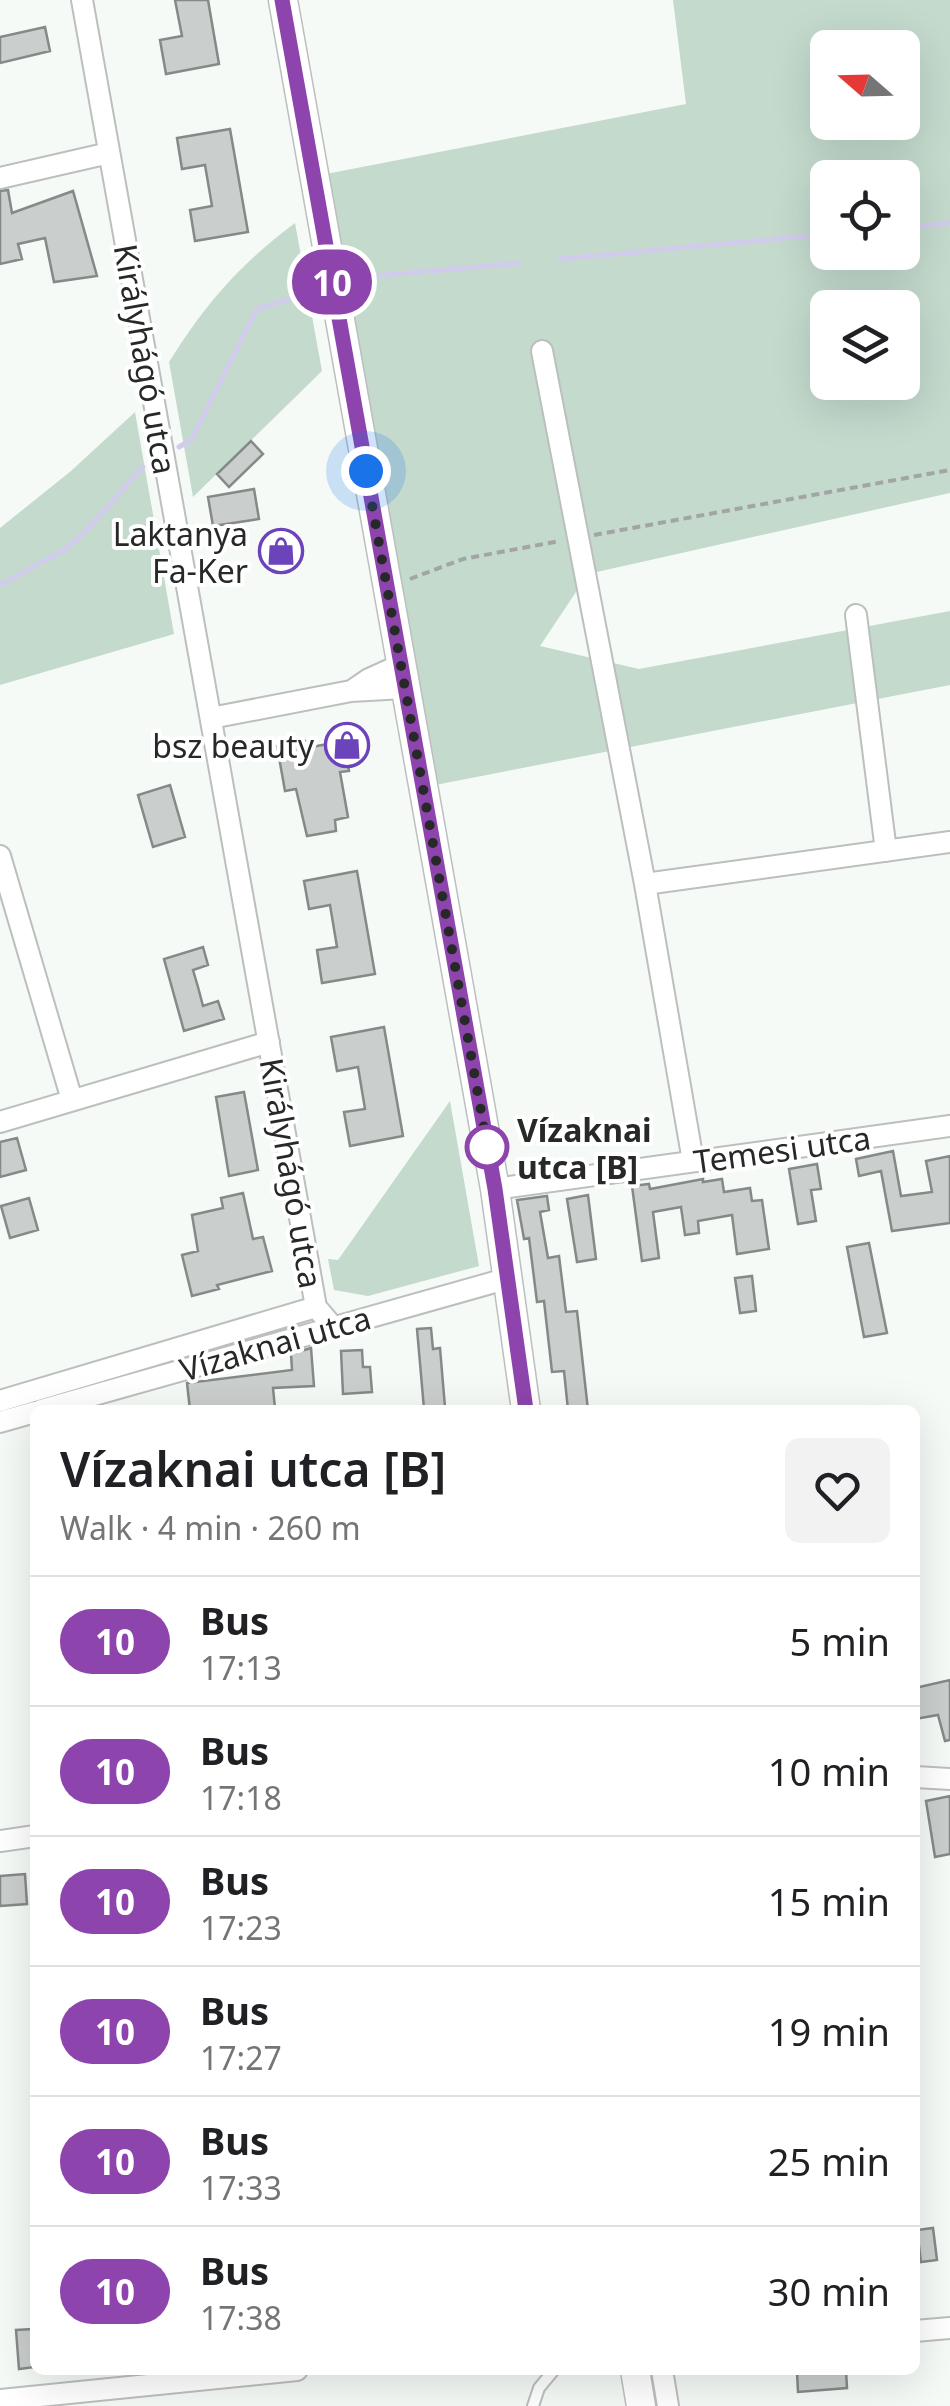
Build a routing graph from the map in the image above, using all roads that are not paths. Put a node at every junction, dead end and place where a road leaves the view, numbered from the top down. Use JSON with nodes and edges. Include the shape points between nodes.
{"nodes":[{"id":1,"x":82,"y":0,"type":"edge"},
{"id":2,"x":282,"y":0,"type":"edge"},
{"id":3,"x":109,"y":153,"type":"junction"},
{"id":4,"x":0,"y":178,"type":"edge"},
{"id":5,"x":542,"y":351,"type":"dead end"},
{"id":6,"x":856,"y":615,"type":"dead end"},
{"id":7,"x":402,"y":677,"type":"junction"},
{"id":8,"x":211,"y":718,"type":"junction"},
{"id":9,"x":950,"y":842,"type":"edge"},
{"id":10,"x":886,"y":851,"type":"junction"},
{"id":11,"x":0,"y":856,"type":"edge"},
{"id":12,"x":645,"y":884,"type":"junction"},
{"id":13,"x":269,"y":1042,"type":"junction"},
{"id":14,"x":72,"y":1100,"type":"junction"},
{"id":15,"x":0,"y":1122,"type":"edge"},
{"id":16,"x":950,"y":1126,"type":"edge"},
{"id":17,"x":694,"y":1162,"type":"junction"},
{"id":18,"x":495,"y":1189,"type":"junction"},
{"id":19,"x":509,"y":1278,"type":"junction"},
{"id":20,"x":316,"y":1307,"type":"junction"},
{"id":21,"x":334,"y":1327,"type":"junction"},
{"id":22,"x":0,"y":1401,"type":"edge"},
{"id":23,"x":59,"y":1405,"type":"edge"},
{"id":24,"x":525,"y":1405,"type":"edge"},
{"id":25,"x":30,"y":1413,"type":"edge"},
{"id":26,"x":0,"y":1422,"type":"edge"},
{"id":27,"x":920,"y":1777,"type":"edge"},
{"id":28,"x":950,"y":1779,"type":"edge"},
{"id":29,"x":30,"y":1837,"type":"edge"},
{"id":30,"x":0,"y":1841,"type":"edge"},
{"id":31,"x":950,"y":2328,"type":"edge"},
{"id":32,"x":920,"y":2331,"type":"edge"},
{"id":33,"x":248,"y":2375,"type":"edge"},
{"id":34,"x":550,"y":2375,"type":"edge"},
{"id":35,"x":637,"y":2375,"type":"edge"},
{"id":36,"x":663,"y":2375,"type":"edge"},
{"id":37,"x":0,"y":2400,"type":"edge"},
{"id":38,"x":534,"y":2406,"type":"edge"},
{"id":39,"x":640,"y":2406,"type":"edge"},
{"id":40,"x":668,"y":2406,"type":"edge"}],
"edges":[{"from":1,"to":3,"type":"street","name":"Királyhágó utca"},
{"from":2,"to":7,"type":"main road"},
{"from":3,"to":4,"type":"street"},
{"from":3,"to":8,"type":"street","name":"Királyhágó utca"},
{"from":5,"to":12,"type":"street"},
{"from":6,"to":10,"type":"street"},
{"from":7,"to":8,"type":"street","via":[[369,678],[351,691]]},
{"from":7,"to":18,"type":"main road"},
{"from":8,"to":13,"type":"street","name":"Királyhágó utca"},
{"from":9,"to":10,"type":"street"},
{"from":10,"to":12,"type":"street"},
{"from":11,"to":14,"type":"street"},
{"from":12,"to":17,"type":"street"},
{"from":13,"to":14,"type":"street"},
{"from":13,"to":20,"type":"street","name":"Királyhágó utca"},
{"from":14,"to":15,"type":"street"},
{"from":16,"to":17,"type":"street","name":"Temesi utca"},
{"from":17,"to":18,"type":"street","name":"Temesi utca"},
{"from":18,"to":19,"type":"main road"},
{"from":19,"to":21,"type":"street","name":"Vízaknai utca"},
{"from":19,"to":24,"type":"main road"},
{"from":20,"to":21,"type":"street","name":"Királyhágó utca"},
{"from":20,"to":22,"type":"street"},
{"from":21,"to":23,"type":"street","name":"Vízaknai utca"},
{"from":25,"to":26,"type":"street","name":"Vízaknai utca"},
{"from":27,"to":28,"type":"street"},
{"from":29,"to":30,"type":"street"},
{"from":31,"to":32,"type":"street"},
{"from":33,"to":37,"type":"street"},
{"from":34,"to":38,"type":"lane"},
{"from":35,"to":39,"type":"main road"},
{"from":36,"to":40,"type":"street"}]}
